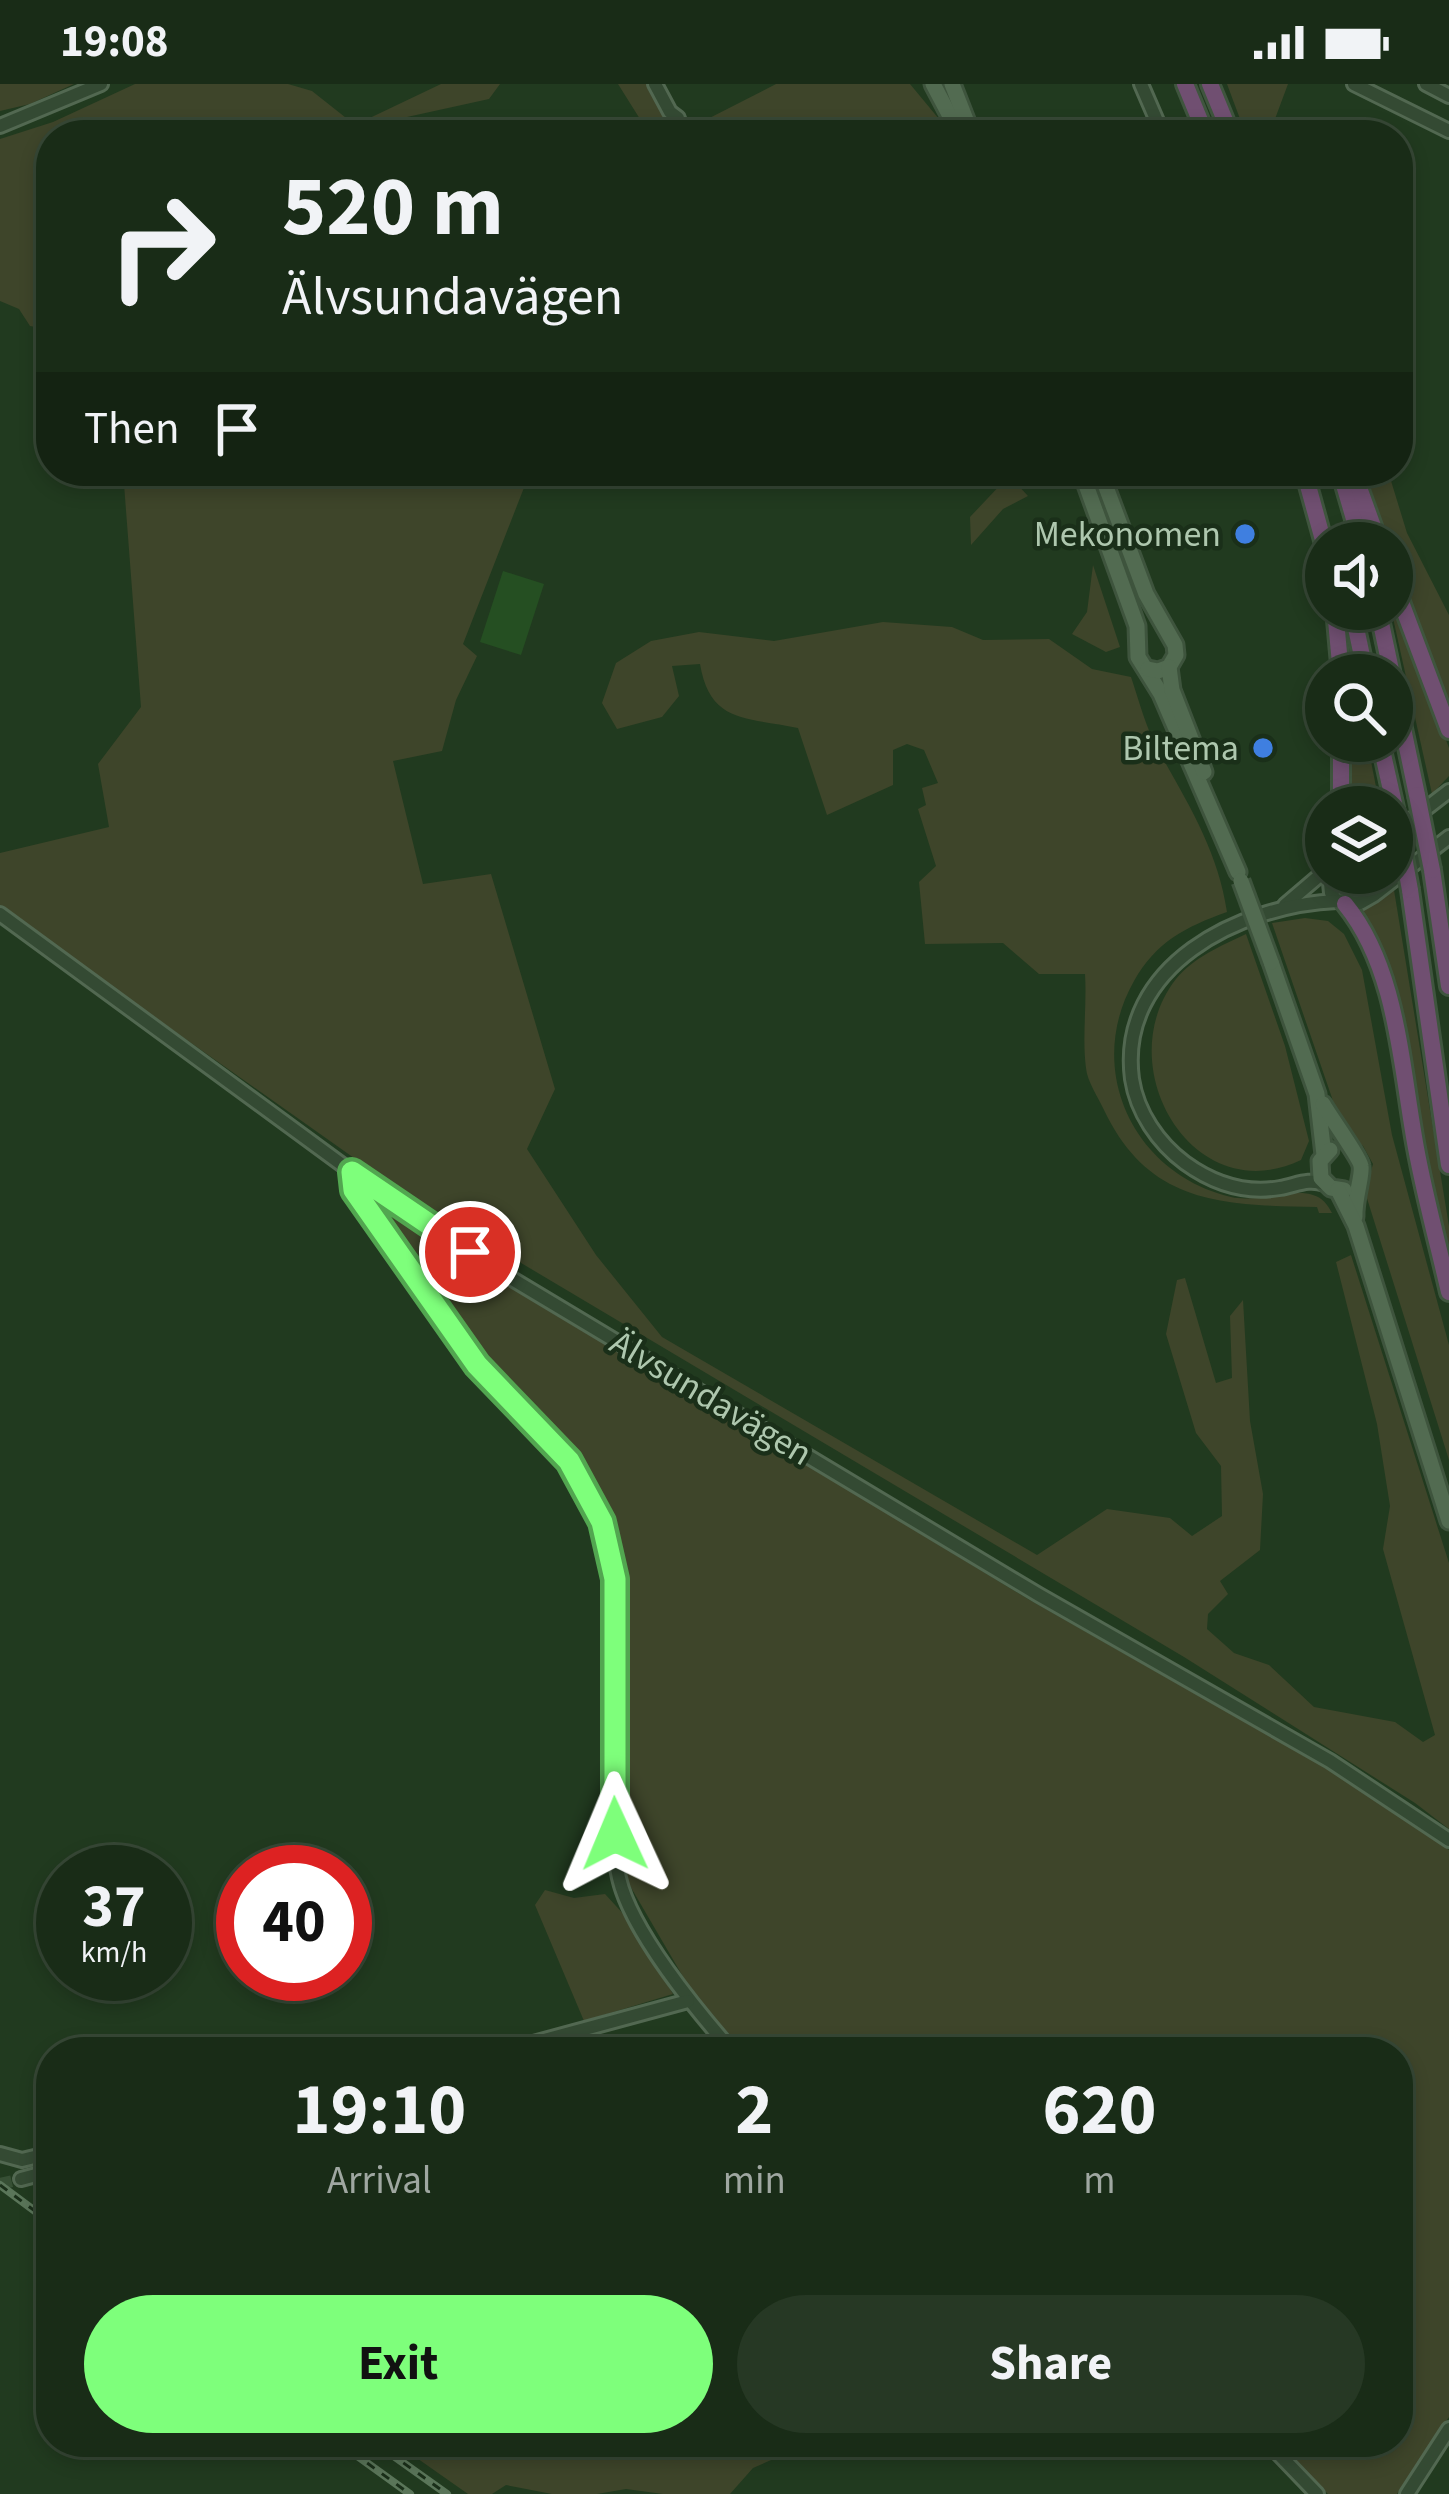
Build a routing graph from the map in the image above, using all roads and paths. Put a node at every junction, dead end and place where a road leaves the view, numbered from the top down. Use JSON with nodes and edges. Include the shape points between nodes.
{"nodes":[{"id":1,"x":101,"y":84,"type":"edge"},
{"id":2,"x":656,"y":84,"type":"edge"},
{"id":3,"x":934,"y":84,"type":"edge"},
{"id":4,"x":952,"y":84,"type":"edge"},
{"id":5,"x":1141,"y":84,"type":"edge"},
{"id":6,"x":1185,"y":84,"type":"edge"},
{"id":7,"x":1210,"y":84,"type":"edge"},
{"id":8,"x":1354,"y":84,"type":"edge"},
{"id":9,"x":1426,"y":84,"type":"edge"},
{"id":10,"x":1449,"y":96,"type":"edge"},
{"id":11,"x":678,"y":118,"type":"dead end"},
{"id":12,"x":952,"y":120,"type":"edge"},
{"id":13,"x":966,"y":120,"type":"edge"},
{"id":14,"x":1156,"y":120,"type":"edge"},
{"id":15,"x":1200,"y":120,"type":"edge"},
{"id":16,"x":1225,"y":120,"type":"edge"},
{"id":17,"x":0,"y":126,"type":"edge"},
{"id":18,"x":1449,"y":131,"type":"edge"},
{"id":19,"x":1086,"y":486,"type":"edge"},
{"id":20,"x":1106,"y":486,"type":"edge"},
{"id":21,"x":1308,"y":486,"type":"edge"},
{"id":22,"x":1318,"y":486,"type":"edge"},
{"id":23,"x":1344,"y":486,"type":"edge"},
{"id":24,"x":1358,"y":486,"type":"edge"},
{"id":25,"x":1318,"y":522,"type":"edge"},
{"id":26,"x":1329,"y":522,"type":"edge"},
{"id":27,"x":1355,"y":522,"type":"edge"},
{"id":28,"x":1371,"y":522,"type":"edge"},
{"id":29,"x":1412,"y":630,"type":"edge"},
{"id":30,"x":1166,"y":634,"type":"junction"},
{"id":31,"x":1140,"y":642,"type":"junction"},
{"id":32,"x":1169,"y":667,"type":"junction"},
{"id":33,"x":1148,"y":669,"type":"junction"},
{"id":34,"x":1449,"y":730,"type":"edge"},
{"id":35,"x":1385,"y":762,"type":"edge"},
{"id":36,"x":1410,"y":762,"type":"edge"},
{"id":37,"x":1449,"y":790,"type":"edge"},
{"id":38,"x":1413,"y":818,"type":"edge"},
{"id":39,"x":1449,"y":837,"type":"edge"},
{"id":40,"x":1240,"y":877,"type":"junction"},
{"id":41,"x":1305,"y":891,"type":"edge"},
{"id":42,"x":1331,"y":894,"type":"edge"},
{"id":43,"x":1341,"y":903,"type":"junction"},
{"id":44,"x":0,"y":914,"type":"edge"},
{"id":45,"x":1269,"y":914,"type":"junction"},
{"id":46,"x":1449,"y":986,"type":"edge"},
{"id":47,"x":1317,"y":1094,"type":"junction"},
{"id":48,"x":1350,"y":1149,"type":"junction"},
{"id":49,"x":1322,"y":1158,"type":"junction"},
{"id":50,"x":1449,"y":1165,"type":"edge"},
{"id":51,"x":352,"y":1172,"type":"junction"},
{"id":52,"x":1357,"y":1182,"type":"junction"},
{"id":53,"x":1332,"y":1187,"type":"junction"},
{"id":54,"x":1284,"y":1188,"type":"junction"},
{"id":55,"x":1356,"y":1226,"type":"junction"},
{"id":56,"x":1449,"y":1292,"type":"edge"},
{"id":57,"x":1449,"y":1521,"type":"edge"},
{"id":58,"x":1449,"y":1840,"type":"edge"},
{"id":59,"x":688,"y":2001,"type":"junction"},
{"id":60,"x":555,"y":2037,"type":"edge"},
{"id":61,"x":720,"y":2037,"type":"edge"},
{"id":62,"x":0,"y":2154,"type":"edge"},
{"id":63,"x":36,"y":2157,"type":"edge"},
{"id":64,"x":36,"y":2174,"type":"edge"},
{"id":65,"x":21,"y":2179,"type":"tunnel mouth"},
{"id":66,"x":1449,"y":2429,"type":"edge"},
{"id":67,"x":1281,"y":2457,"type":"edge"},
{"id":68,"x":1317,"y":2494,"type":"edge"},
{"id":69,"x":1407,"y":2494,"type":"edge"}],
"edges":[{"from":1,"to":17,"type":"street"},
{"from":2,"to":11,"type":"street"},
{"from":3,"to":12,"type":"main road"},
{"from":4,"to":13,"type":"main road"},
{"from":5,"to":14,"type":"street"},
{"from":6,"to":15,"type":"highway"},
{"from":7,"to":16,"type":"highway"},
{"from":8,"to":18,"type":"street"},
{"from":9,"to":10,"type":"street"},
{"from":19,"to":31,"type":"main road"},
{"from":20,"to":30,"type":"main road"},
{"from":21,"to":25,"type":"highway"},
{"from":22,"to":26,"type":"highway"},
{"from":23,"to":27,"type":"highway"},
{"from":24,"to":28,"type":"highway"},
{"from":29,"to":34,"type":"highway"},
{"from":30,"to":31,"type":"main road"},
{"from":30,"to":32,"type":"main road","via":[[1176,649]]},
{"from":31,"to":33,"type":"main road","via":[[1138,657]]},
{"from":32,"to":33,"type":"main road"},
{"from":32,"to":40,"type":"main road"},
{"from":33,"to":40,"type":"main road"},
{"from":35,"to":50,"type":"highway","bridge":true},
{"from":36,"to":46,"type":"highway","bridge":true},
{"from":37,"to":38,"type":"street"},
{"from":39,"to":43,"type":"street","via":[[1375,895]]},
{"from":40,"to":47,"type":"main road","bridge":true},
{"from":41,"to":45,"type":"street"},
{"from":42,"to":43,"type":"street"},
{"from":43,"to":45,"type":"street"},
{"from":43,"to":56,"type":"highway","via":[[1372,941],[1388,998]]},
{"from":44,"to":51,"type":"street","name":"Älvsundavägen"},
{"from":45,"to":54,"type":"street","via":[[1191,947],[1165,970],[1144,998],[1130,1059],[1146,1119],[1174,1153],[1228,1186]]},
{"from":47,"to":48,"type":"main road"},
{"from":47,"to":49,"type":"main road"},
{"from":48,"to":49,"type":"main road"},
{"from":48,"to":52,"type":"main road","via":[[1362,1168]]},
{"from":49,"to":53,"type":"main road"},
{"from":49,"to":54,"type":"street"},
{"from":51,"to":58,"type":"street","name":"Älvsundavägen","via":[[470,1252],[1330,1760]]},
{"from":51,"to":59,"type":"street","via":[[354,1190],[449,1330],[569,1461],[602,1522],[615,1579],[620,1880]]},
{"from":52,"to":53,"type":"main road"},
{"from":52,"to":55,"type":"main road"},
{"from":53,"to":54,"type":"street","via":[[1311,1180]]},
{"from":53,"to":55,"type":"main road"},
{"from":55,"to":57,"type":"main road"},
{"from":59,"to":60,"type":"street"},
{"from":59,"to":61,"type":"street"},
{"from":62,"to":63,"type":"street"},
{"from":64,"to":65,"type":"street"},
{"from":66,"to":69,"type":"street"},
{"from":67,"to":68,"type":"street"}]}
